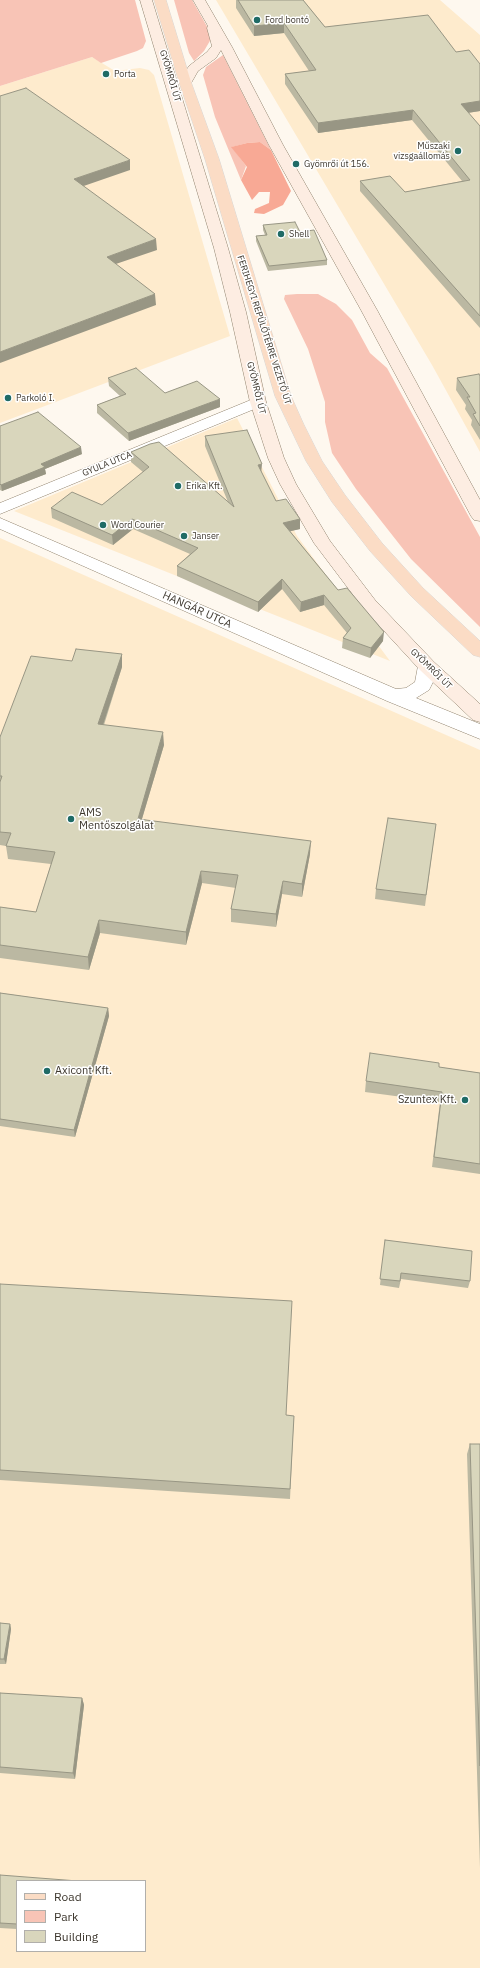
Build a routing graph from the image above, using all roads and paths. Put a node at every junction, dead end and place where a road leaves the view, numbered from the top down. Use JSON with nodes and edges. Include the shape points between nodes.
{"nodes":[{"id":1,"x":146,"y":0,"type":"edge"},
{"id":2,"x":160,"y":0,"type":"edge"},
{"id":3,"x":199,"y":0,"type":"edge"},
{"id":4,"x":213,"y":26,"type":"junction"},
{"id":5,"x":185,"y":82,"type":"junction"},
{"id":6,"x":258,"y":402,"type":"junction"},
{"id":7,"x":0,"y":509,"type":"edge"},
{"id":8,"x":480,"y":516,"type":"edge"},
{"id":9,"x":0,"y":523,"type":"edge"},
{"id":10,"x":480,"y":651,"type":"edge"},
{"id":11,"x":427,"y":666,"type":"junction"},
{"id":12,"x":394,"y":696,"type":"junction"},
{"id":13,"x":480,"y":715,"type":"edge"},
{"id":14,"x":480,"y":732,"type":"edge"}],
"edges":[{"from":1,"to":6,"type":"street","name":"GYÖMRŐI ÚT","via":[[221,248]]},
{"from":2,"to":5,"type":"main road","name":"FERIHEGYI REPÜLŐTÉRRE VEZETŐ ÚT"},
{"from":3,"to":4,"type":"street","name":"GYÖMRŐI ÚT"},
{"from":4,"to":5,"type":"street","name":"GYÖMRŐI ÚT","via":[[218,46],[212,55],[193,70]]},
{"from":4,"to":8,"type":"street","name":"GYÖMRŐI ÚT"},
{"from":5,"to":10,"type":"main road","name":"FERIHEGYI REPÜLŐTÉRRE VEZETŐ ÚT","via":[[212,159],[283,396],[314,461],[338,498],[376,547],[417,592]]},
{"from":6,"to":7,"type":"street","name":"GYULA UTCA"},
{"from":6,"to":11,"type":"street","name":"GYÖMRŐI ÚT","via":[[276,458],[288,484],[324,544],[369,604]]},
{"from":9,"to":12,"type":"street","name":"HANGÁR UTCA"},
{"from":11,"to":12,"type":"street","via":[[422,686],[411,693]]},
{"from":11,"to":13,"type":"street","name":"GYÖMRŐI ÚT"},
{"from":12,"to":14,"type":"street","name":"HANGÁR UTCA"}]}
